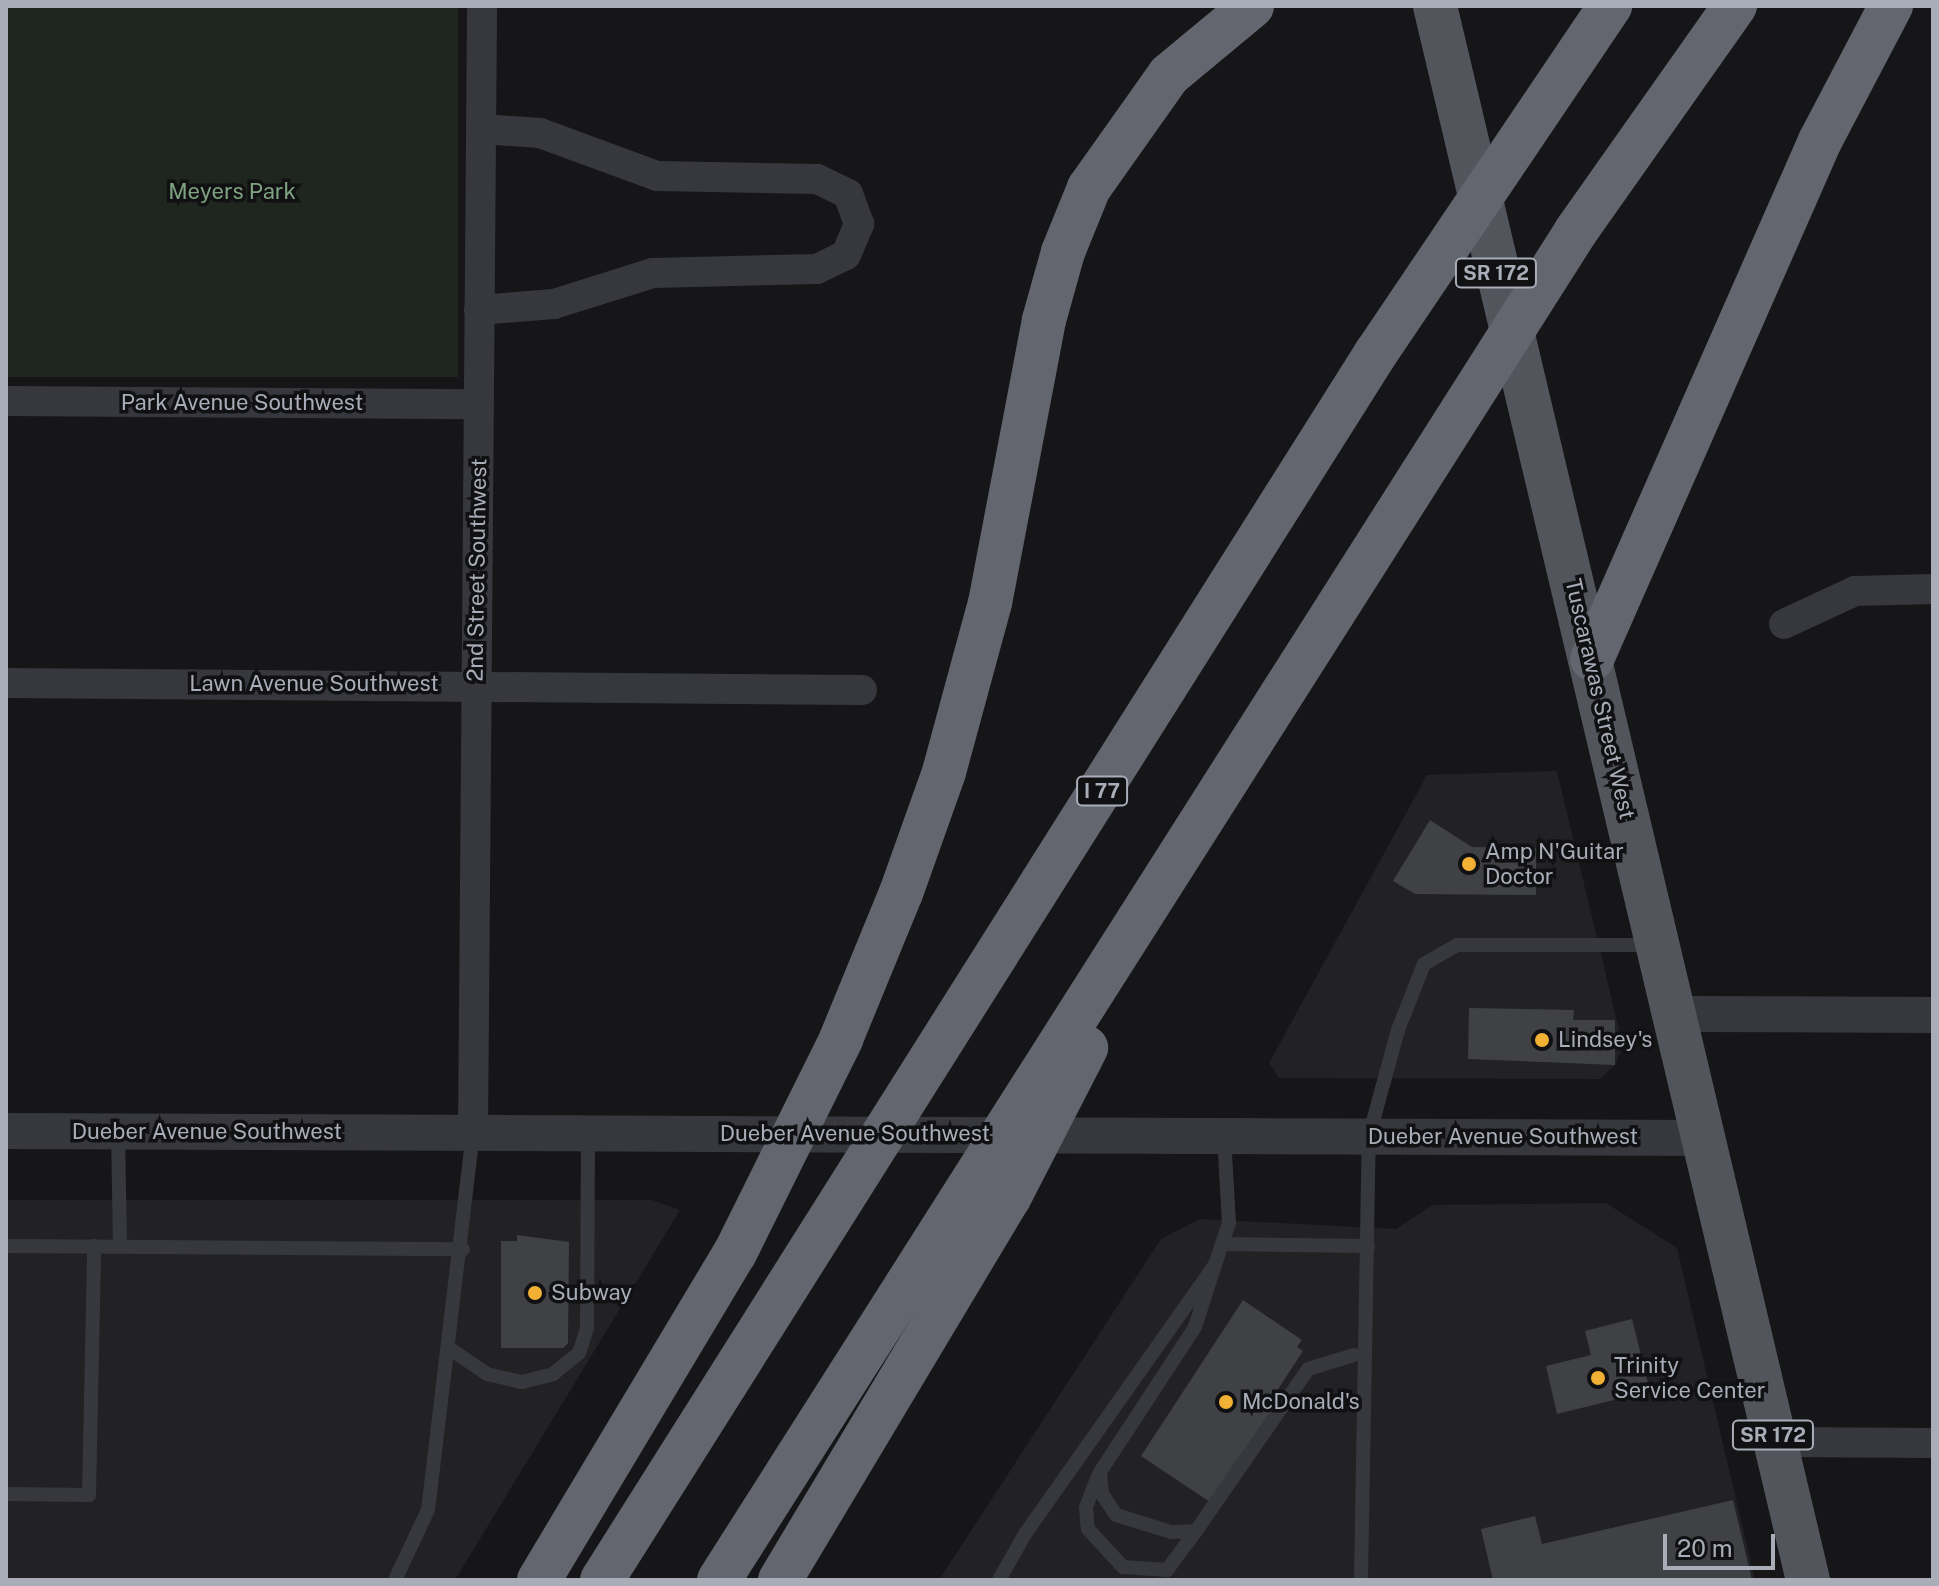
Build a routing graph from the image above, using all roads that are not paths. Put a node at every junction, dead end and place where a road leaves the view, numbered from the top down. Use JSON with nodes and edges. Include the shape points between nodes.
{"nodes":[{"id":1,"x":482,"y":6,"type":"edge"},
{"id":2,"x":1252,"y":6,"type":"edge"},
{"id":3,"x":1435,"y":6,"type":"edge"},
{"id":4,"x":1610,"y":6,"type":"edge"},
{"id":5,"x":1735,"y":6,"type":"edge"},
{"id":6,"x":1891,"y":6,"type":"edge"},
{"id":7,"x":481,"y":129,"type":"junction"},
{"id":8,"x":479,"y":310,"type":"junction"},
{"id":9,"x":6,"y":401,"type":"edge"},
{"id":10,"x":478,"y":404,"type":"junction"},
{"id":11,"x":1933,"y":589,"type":"edge"},
{"id":12,"x":1784,"y":624,"type":"dead end"},
{"id":13,"x":1592,"y":659,"type":"junction"},
{"id":14,"x":6,"y":683,"type":"edge"},
{"id":15,"x":476,"y":685,"type":"junction"},
{"id":16,"x":862,"y":690,"type":"dead end"},
{"id":17,"x":1217,"y":793,"type":"junction"},
{"id":18,"x":1658,"y":945,"type":"junction"},
{"id":19,"x":1675,"y":1014,"type":"junction"},
{"id":20,"x":1933,"y":1015,"type":"edge"},
{"id":21,"x":6,"y":1131,"type":"edge"},
{"id":22,"x":118,"y":1132,"type":"junction"},
{"id":23,"x":473,"y":1134,"type":"junction"},
{"id":24,"x":588,"y":1134,"type":"junction"},
{"id":25,"x":1224,"y":1136,"type":"junction"},
{"id":26,"x":1369,"y":1136,"type":"junction"},
{"id":27,"x":1704,"y":1138,"type":"junction"},
{"id":28,"x":1222,"y":1244,"type":"junction"},
{"id":29,"x":6,"y":1246,"type":"edge"},
{"id":30,"x":94,"y":1246,"type":"junction"},
{"id":31,"x":120,"y":1246,"type":"junction"},
{"id":32,"x":1368,"y":1246,"type":"junction"},
{"id":33,"x":463,"y":1249,"type":"junction"},
{"id":34,"x":1215,"y":1265,"type":"junction"},
{"id":35,"x":449,"y":1348,"type":"junction"},
{"id":36,"x":1354,"y":1355,"type":"dead end"},
{"id":37,"x":1775,"y":1442,"type":"junction"},
{"id":38,"x":1933,"y":1443,"type":"edge"},
{"id":39,"x":1100,"y":1472,"type":"junction"},
{"id":40,"x":6,"y":1494,"type":"edge"},
{"id":41,"x":1196,"y":1531,"type":"junction"},
{"id":42,"x":395,"y":1580,"type":"edge"},
{"id":43,"x":539,"y":1580,"type":"edge"},
{"id":44,"x":602,"y":1580,"type":"edge"},
{"id":45,"x":719,"y":1580,"type":"edge"},
{"id":46,"x":780,"y":1580,"type":"edge"},
{"id":47,"x":999,"y":1580,"type":"edge"},
{"id":48,"x":1361,"y":1580,"type":"edge"},
{"id":49,"x":1808,"y":1580,"type":"edge"}],
"edges":[{"from":1,"to":7,"type":"street","name":"2nd Street Southwest"},
{"from":2,"to":43,"type":"highway","via":[[1169,75],[1089,188],[1044,320],[986,619],[944,772],[901,893],[841,1039],[735,1253]]},
{"from":3,"to":13,"type":"main road","name":"Tuscarawas Street West","number":"SR 172"},
{"from":4,"to":44,"type":"highway","number":"I 77","via":[[1376,353]]},
{"from":5,"to":17,"type":"highway","via":[[1576,231]]},
{"from":6,"to":13,"type":"highway","via":[[1820,141]]},
{"from":7,"to":8,"type":"street","name":"2nd Street Southwest"},
{"from":7,"to":8,"type":"street","via":[[540,133],[657,176],[826,181],[848,194],[859,224],[846,255],[817,269],[653,273],[554,304]]},
{"from":8,"to":10,"type":"street","name":"2nd Street Southwest"},
{"from":9,"to":10,"type":"street","name":"Park Avenue Southwest"},
{"from":10,"to":15,"type":"street","name":"2nd Street Southwest"},
{"from":11,"to":12,"type":"street","via":[[1855,591]]},
{"from":13,"to":18,"type":"main road","name":"Tuscarawas Street West","number":"SR 172"},
{"from":14,"to":15,"type":"street","name":"Lawn Avenue Southwest"},
{"from":15,"to":16,"type":"street","name":"Lawn Avenue Southwest"},
{"from":15,"to":23,"type":"street","name":"2nd Street Southwest"},
{"from":17,"to":45,"type":"highway"},
{"from":17,"to":46,"type":"highway","via":[[1009,1198]]},
{"from":18,"to":19,"type":"main road","name":"Tuscarawas Street West","number":"SR 172"},
{"from":18,"to":26,"type":"lane","via":[[1457,945],[1424,964],[1398,1030]]},
{"from":19,"to":20,"type":"street"},
{"from":19,"to":27,"type":"main road","name":"Tuscarawas Street West","number":"SR 172"},
{"from":21,"to":22,"type":"street","name":"Dueber Avenue Southwest"},
{"from":22,"to":23,"type":"street","name":"Dueber Avenue Southwest"},
{"from":22,"to":31,"type":"lane"},
{"from":23,"to":24,"type":"street","name":"Dueber Avenue Southwest"},
{"from":23,"to":33,"type":"lane"},
{"from":24,"to":25,"type":"street","name":"Dueber Avenue Southwest"},
{"from":24,"to":35,"type":"lane","via":[[587,1328],[579,1353],[553,1374],[522,1382],[487,1374]]},
{"from":25,"to":26,"type":"street","name":"Dueber Avenue Southwest"},
{"from":25,"to":28,"type":"lane","via":[[1229,1223]]},
{"from":26,"to":27,"type":"street","name":"Dueber Avenue Southwest"},
{"from":26,"to":32,"type":"lane"},
{"from":27,"to":37,"type":"main road","name":"Tuscarawas Street West","number":"SR 172"},
{"from":28,"to":32,"type":"lane"},
{"from":28,"to":34,"type":"lane"},
{"from":29,"to":30,"type":"lane"},
{"from":30,"to":31,"type":"lane"},
{"from":30,"to":40,"type":"lane","via":[[89,1495]]},
{"from":31,"to":33,"type":"lane"},
{"from":32,"to":48,"type":"lane"},
{"from":33,"to":35,"type":"lane"},
{"from":34,"to":39,"type":"lane","via":[[1195,1327]]},
{"from":34,"to":47,"type":"lane","via":[[1025,1534]]},
{"from":35,"to":42,"type":"lane","via":[[428,1510]]},
{"from":36,"to":41,"type":"lane","via":[[1308,1369]]},
{"from":37,"to":38,"type":"street"},
{"from":37,"to":49,"type":"main road","name":"Tuscarawas Street West","number":"SR 172"},
{"from":39,"to":41,"type":"lane","via":[[1102,1494],[1116,1515],[1171,1532]]},
{"from":39,"to":41,"type":"lane","via":[[1086,1508],[1088,1529],[1123,1567],[1167,1570]]}]}
